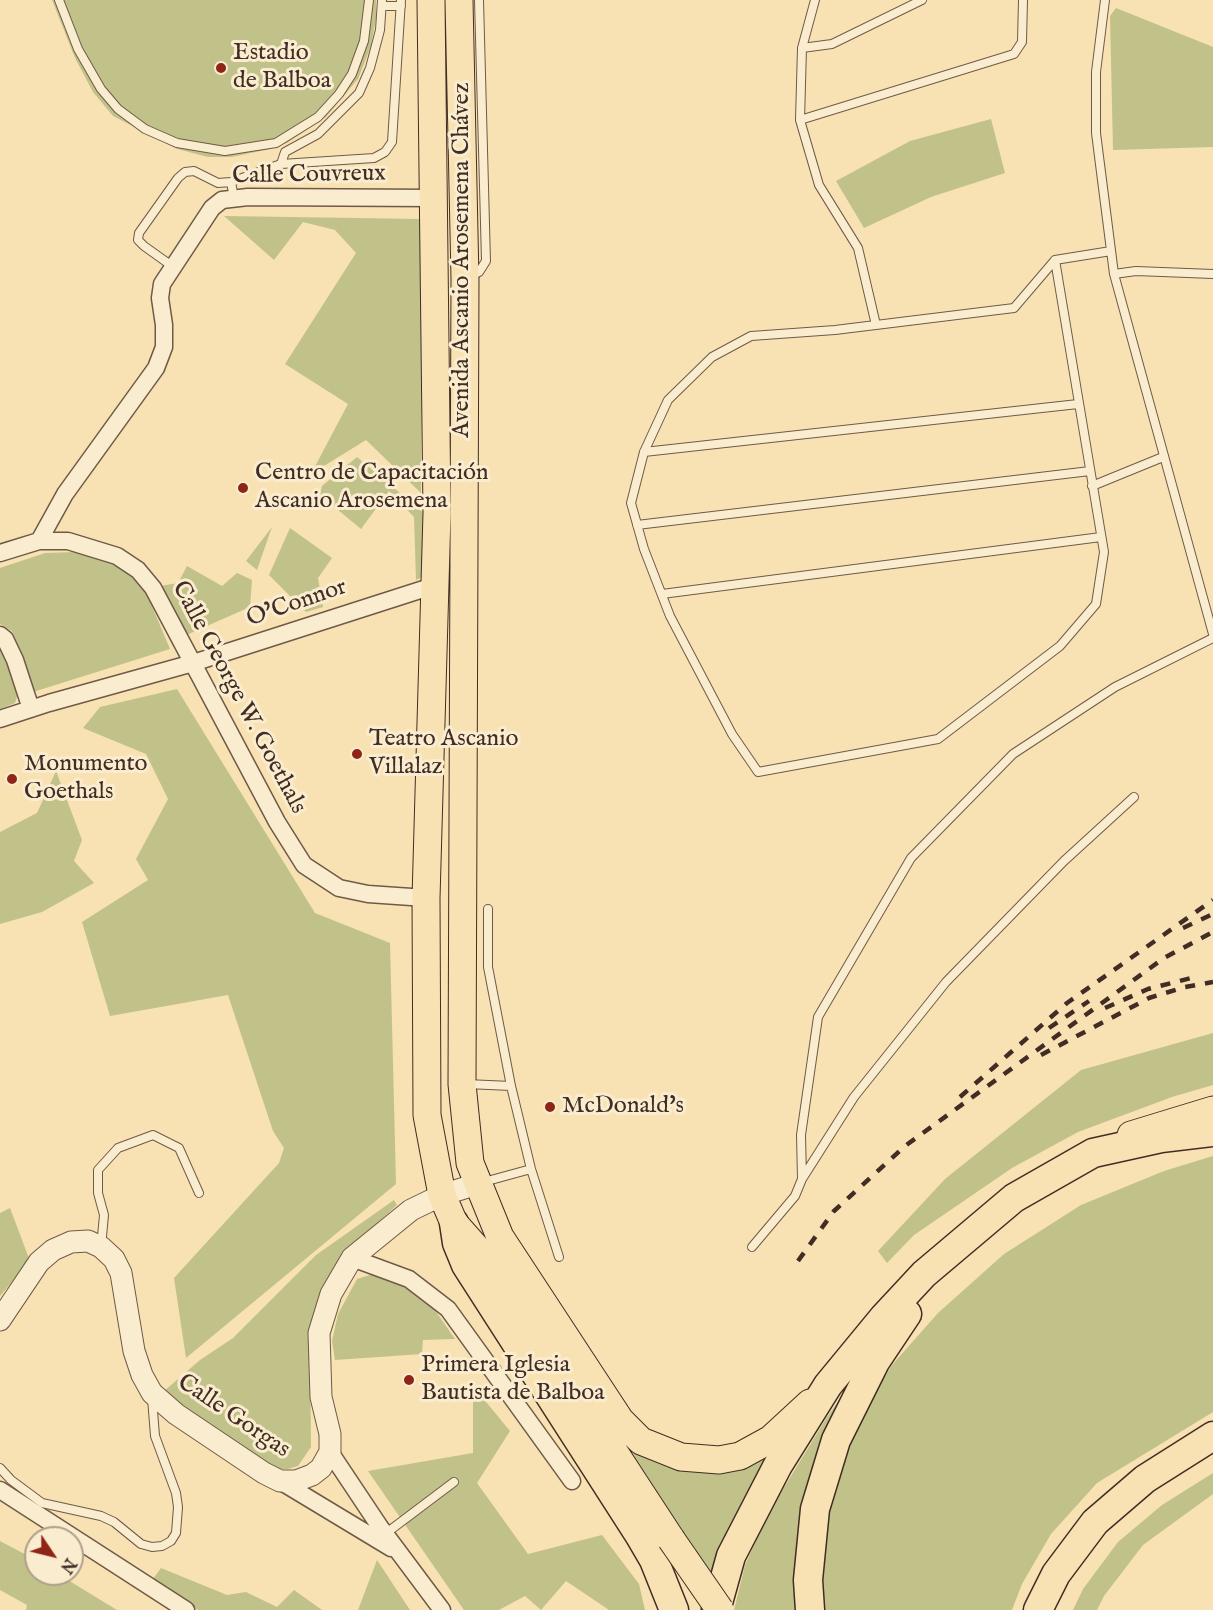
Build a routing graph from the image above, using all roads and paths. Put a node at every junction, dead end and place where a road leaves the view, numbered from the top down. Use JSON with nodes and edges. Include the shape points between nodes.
{"nodes":[{"id":1,"x":58,"y":0,"type":"edge"},
{"id":2,"x":369,"y":0,"type":"edge"},
{"id":3,"x":431,"y":0,"type":"edge"},
{"id":4,"x":459,"y":0,"type":"edge"},
{"id":5,"x":478,"y":0,"type":"edge"},
{"id":6,"x":815,"y":0,"type":"edge"},
{"id":7,"x":922,"y":0,"type":"edge"},
{"id":8,"x":1023,"y":0,"type":"edge"},
{"id":9,"x":1105,"y":0,"type":"edge"},
{"id":10,"x":382,"y":3,"type":"edge"},
{"id":11,"x":401,"y":3,"type":"edge"},
{"id":12,"x":802,"y":48,"type":"junction"},
{"id":13,"x":800,"y":120,"type":"junction"},
{"id":14,"x":281,"y":164,"type":"junction"},
{"id":15,"x":232,"y":190,"type":"junction"},
{"id":16,"x":426,"y":198,"type":"junction"},
{"id":17,"x":1111,"y":251,"type":"junction"},
{"id":18,"x":1054,"y":260,"type":"junction"},
{"id":19,"x":172,"y":266,"type":"junction"},
{"id":20,"x":1114,"y":274,"type":"junction"},
{"id":21,"x":1213,"y":274,"type":"edge"},
{"id":22,"x":465,"y":279,"type":"junction"},
{"id":23,"x":876,"y":325,"type":"junction"},
{"id":24,"x":1078,"y":404,"type":"junction"},
{"id":25,"x":644,"y":452,"type":"junction"},
{"id":26,"x":1163,"y":457,"type":"junction"},
{"id":27,"x":1090,"y":471,"type":"junction"},
{"id":28,"x":1092,"y":486,"type":"junction"},
{"id":29,"x":637,"y":525,"type":"junction"},
{"id":30,"x":1101,"y":537,"type":"junction"},
{"id":31,"x":39,"y":541,"type":"junction"},
{"id":32,"x":0,"y":553,"type":"edge"},
{"id":33,"x":436,"y":585,"type":"junction"},
{"id":34,"x":662,"y":594,"type":"junction"},
{"id":35,"x":0,"y":635,"type":"edge"},
{"id":36,"x":1213,"y":636,"type":"edge"},
{"id":37,"x":193,"y":663,"type":"junction"},
{"id":38,"x":32,"y":709,"type":"junction"},
{"id":39,"x":0,"y":719,"type":"edge"},
{"id":40,"x":1134,"y":798,"type":"dead end"},
{"id":41,"x":426,"y":898,"type":"junction"},
{"id":42,"x":488,"y":909,"type":"dead end"},
{"id":43,"x":462,"y":1084,"type":"junction"},
{"id":44,"x":511,"y":1086,"type":"junction"},
{"id":45,"x":1213,"y":1110,"type":"edge"},
{"id":46,"x":1213,"y":1132,"type":"edge"},
{"id":47,"x":1093,"y":1153,"type":"junction"},
{"id":48,"x":531,"y":1169,"type":"junction"},
{"id":49,"x":802,"y":1179,"type":"junction"},
{"id":50,"x":477,"y":1184,"type":"junction"},
{"id":51,"x":199,"y":1193,"type":"dead end"},
{"id":52,"x":442,"y":1195,"type":"junction"},
{"id":53,"x":1014,"y":1198,"type":"junction"},
{"id":54,"x":454,"y":1223,"type":"junction"},
{"id":55,"x":101,"y":1247,"type":"junction"},
{"id":56,"x":752,"y":1247,"type":"dead end"},
{"id":57,"x":559,"y":1257,"type":"dead end"},
{"id":58,"x":352,"y":1258,"type":"junction"},
{"id":59,"x":0,"y":1320,"type":"edge"},
{"id":60,"x":828,"y":1385,"type":"junction"},
{"id":61,"x":152,"y":1393,"type":"junction"},
{"id":62,"x":1213,"y":1436,"type":"edge"},
{"id":63,"x":1213,"y":1442,"type":"edge"},
{"id":64,"x":330,"y":1452,"type":"junction"},
{"id":65,"x":1173,"y":1462,"type":"junction"},
{"id":66,"x":0,"y":1468,"type":"edge"},
{"id":67,"x":280,"y":1481,"type":"junction"},
{"id":68,"x":572,"y":1481,"type":"dead end"},
{"id":69,"x":454,"y":1482,"type":"dead end"},
{"id":70,"x":0,"y":1490,"type":"edge"},
{"id":71,"x":385,"y":1534,"type":"junction"},
{"id":72,"x":402,"y":1555,"type":"junction"},
{"id":73,"x":186,"y":1610,"type":"edge"},
{"id":74,"x":442,"y":1610,"type":"edge"},
{"id":75,"x":674,"y":1610,"type":"edge"},
{"id":76,"x":718,"y":1610,"type":"edge"},
{"id":77,"x":810,"y":1610,"type":"edge"},
{"id":78,"x":1038,"y":1610,"type":"edge"}],
"edges":[{"from":1,"to":2,"type":"lane","via":[[78,50],[118,109],[145,129],[177,143],[225,151],[276,143],[318,117],[352,74],[363,41]]},
{"from":3,"to":16,"type":"main road","name":"Avenida Ascanio Arosemena Chávez"},
{"from":4,"to":22,"type":"main road","name":"Avenida Ascanio Arosemena Chávez"},
{"from":5,"to":22,"type":"lane","via":[[486,261],[479,272]]},
{"from":6,"to":12,"type":"lane"},
{"from":7,"to":12,"type":"lane","via":[[832,44]]},
{"from":8,"to":13,"type":"lane","via":[[1022,42],[1014,54]]},
{"from":9,"to":17,"type":"lane","via":[[1096,72],[1096,133]]},
{"from":10,"to":11,"type":"lane"},
{"from":10,"to":14,"type":"lane","via":[[373,58],[359,93],[318,134],[285,152]]},
{"from":11,"to":14,"type":"lane","via":[[392,142],[385,152],[374,158]]},
{"from":12,"to":13,"type":"lane"},
{"from":13,"to":23,"type":"lane","via":[[819,185],[858,248]]},
{"from":14,"to":15,"type":"lane"},
{"from":15,"to":16,"type":"street","name":"Calle Couvreux"},
{"from":15,"to":19,"type":"street","name":"Calle Couvreux","via":[[212,208]]},
{"from":15,"to":19,"type":"lane","via":[[194,171],[185,172],[171,187],[138,240]]},
{"from":16,"to":33,"type":"main road","name":"Avenida Ascanio Arosemena Chávez"},
{"from":17,"to":18,"type":"lane"},
{"from":17,"to":20,"type":"lane"},
{"from":18,"to":23,"type":"lane","via":[[1014,308]]},
{"from":18,"to":24,"type":"lane"},
{"from":19,"to":31,"type":"street","name":"Calle Couvreux","via":[[162,284],[164,347],[156,368],[65,494]]},
{"from":20,"to":21,"type":"lane"},
{"from":20,"to":26,"type":"lane"},
{"from":22,"to":43,"type":"main road","name":"Avenida Ascanio Arosemena Chávez"},
{"from":23,"to":25,"type":"lane","via":[[751,336],[712,357],[668,400]]},
{"from":24,"to":25,"type":"lane"},
{"from":24,"to":27,"type":"lane"},
{"from":25,"to":29,"type":"lane","via":[[632,504]]},
{"from":26,"to":28,"type":"lane"},
{"from":26,"to":36,"type":"lane"},
{"from":27,"to":28,"type":"lane"},
{"from":27,"to":29,"type":"lane"},
{"from":28,"to":30,"type":"lane"},
{"from":29,"to":34,"type":"lane"},
{"from":30,"to":34,"type":"lane"},
{"from":30,"to":34,"type":"lane","via":[[1104,552],[1096,604],[1060,646],[938,739],[758,772],[732,734]]},
{"from":31,"to":32,"type":"street","name":"Calle George W. Goethals"},
{"from":31,"to":37,"type":"street","name":"Calle George W. Goethals","via":[[68,541],[96,547],[138,570],[153,588]]},
{"from":33,"to":37,"type":"street","name":"O'Connor"},
{"from":33,"to":41,"type":"main road","name":"Avenida Ascanio Arosemena Chávez"},
{"from":35,"to":38,"type":"street","via":[[15,660]]},
{"from":36,"to":49,"type":"lane","via":[[1115,687],[1013,754],[910,858],[818,1017],[801,1135]]},
{"from":37,"to":38,"type":"street","name":"O'Connor"},
{"from":37,"to":41,"type":"street","name":"Calle George W. Goethals","via":[[304,865],[339,888]]},
{"from":38,"to":39,"type":"street","name":"O'Connor"},
{"from":40,"to":49,"type":"lane","via":[[1064,861],[946,982],[854,1097]]},
{"from":41,"to":52,"type":"main road","name":"Avenida Ascanio Arosemena Chávez","via":[[425,1086]]},
{"from":42,"to":44,"type":"lane","via":[[489,967]]},
{"from":43,"to":44,"type":"lane"},
{"from":43,"to":50,"type":"main road","name":"Avenida Ascanio Arosemena Chávez","via":[[470,1163]]},
{"from":44,"to":48,"type":"lane"},
{"from":45,"to":47,"type":"main road","via":[[1154,1127]]},
{"from":46,"to":47,"type":"highway","via":[[1161,1138]]},
{"from":47,"to":53,"type":"highway"},
{"from":48,"to":50,"type":"lane"},
{"from":48,"to":57,"type":"lane"},
{"from":49,"to":56,"type":"lane","via":[[795,1196]]},
{"from":50,"to":52,"type":"street","name":"Calle Gorgas"},
{"from":50,"to":60,"type":"main road","name":"Avenida Ascanio Arosemena Chávez","via":[[507,1246],[620,1420],[641,1440],[681,1457],[719,1460],[740,1456],[787,1426]]},
{"from":51,"to":55,"type":"lane","via":[[179,1148],[153,1135],[118,1148],[98,1170],[98,1193],[104,1215]]},
{"from":52,"to":54,"type":"main road","name":"Avenida Ascanio Arosemena Chávez"},
{"from":52,"to":58,"type":"street","name":"Calle Gorgas","via":[[411,1210]]},
{"from":53,"to":60,"type":"highway","via":[[924,1274]]},
{"from":53,"to":77,"type":"highway","via":[[916,1302],[875,1362],[836,1440],[815,1509],[810,1542]]},
{"from":54,"to":75,"type":"highway","via":[[466,1265],[640,1536]]},
{"from":54,"to":76,"type":"main road","name":"Avenida Ascanio Arosemena Chávez","bridge":true,"via":[[494,1268]]},
{"from":55,"to":59,"type":"street","via":[[88,1241],[71,1242],[53,1250],[39,1262]]},
{"from":55,"to":61,"type":"street","name":"Calle Gorgas","via":[[121,1273],[134,1352]]},
{"from":58,"to":64,"type":"street","name":"Calle Gorgas","via":[[331,1294],[319,1333],[321,1397]]},
{"from":58,"to":68,"type":"street","via":[[409,1279],[448,1309]]},
{"from":60,"to":76,"type":"highway","via":[[755,1506],[731,1556]]},
{"from":61,"to":66,"type":"lane","via":[[155,1436],[178,1507],[176,1533],[162,1546],[141,1544],[101,1516],[42,1503]]},
{"from":61,"to":67,"type":"street","name":"Calle Gorgas","via":[[176,1414]]},
{"from":62,"to":65,"type":"highway"},
{"from":63,"to":65,"type":"main road"},
{"from":64,"to":67,"type":"street","name":"Calle Gorgas","via":[[312,1476]]},
{"from":64,"to":71,"type":"street"},
{"from":65,"to":78,"type":"highway","via":[[1119,1499],[1095,1522],[1056,1574]]},
{"from":67,"to":72,"type":"street"},
{"from":69,"to":71,"type":"lane"},
{"from":70,"to":73,"type":"street"},
{"from":71,"to":72,"type":"street"},
{"from":72,"to":74,"type":"street"}]}
